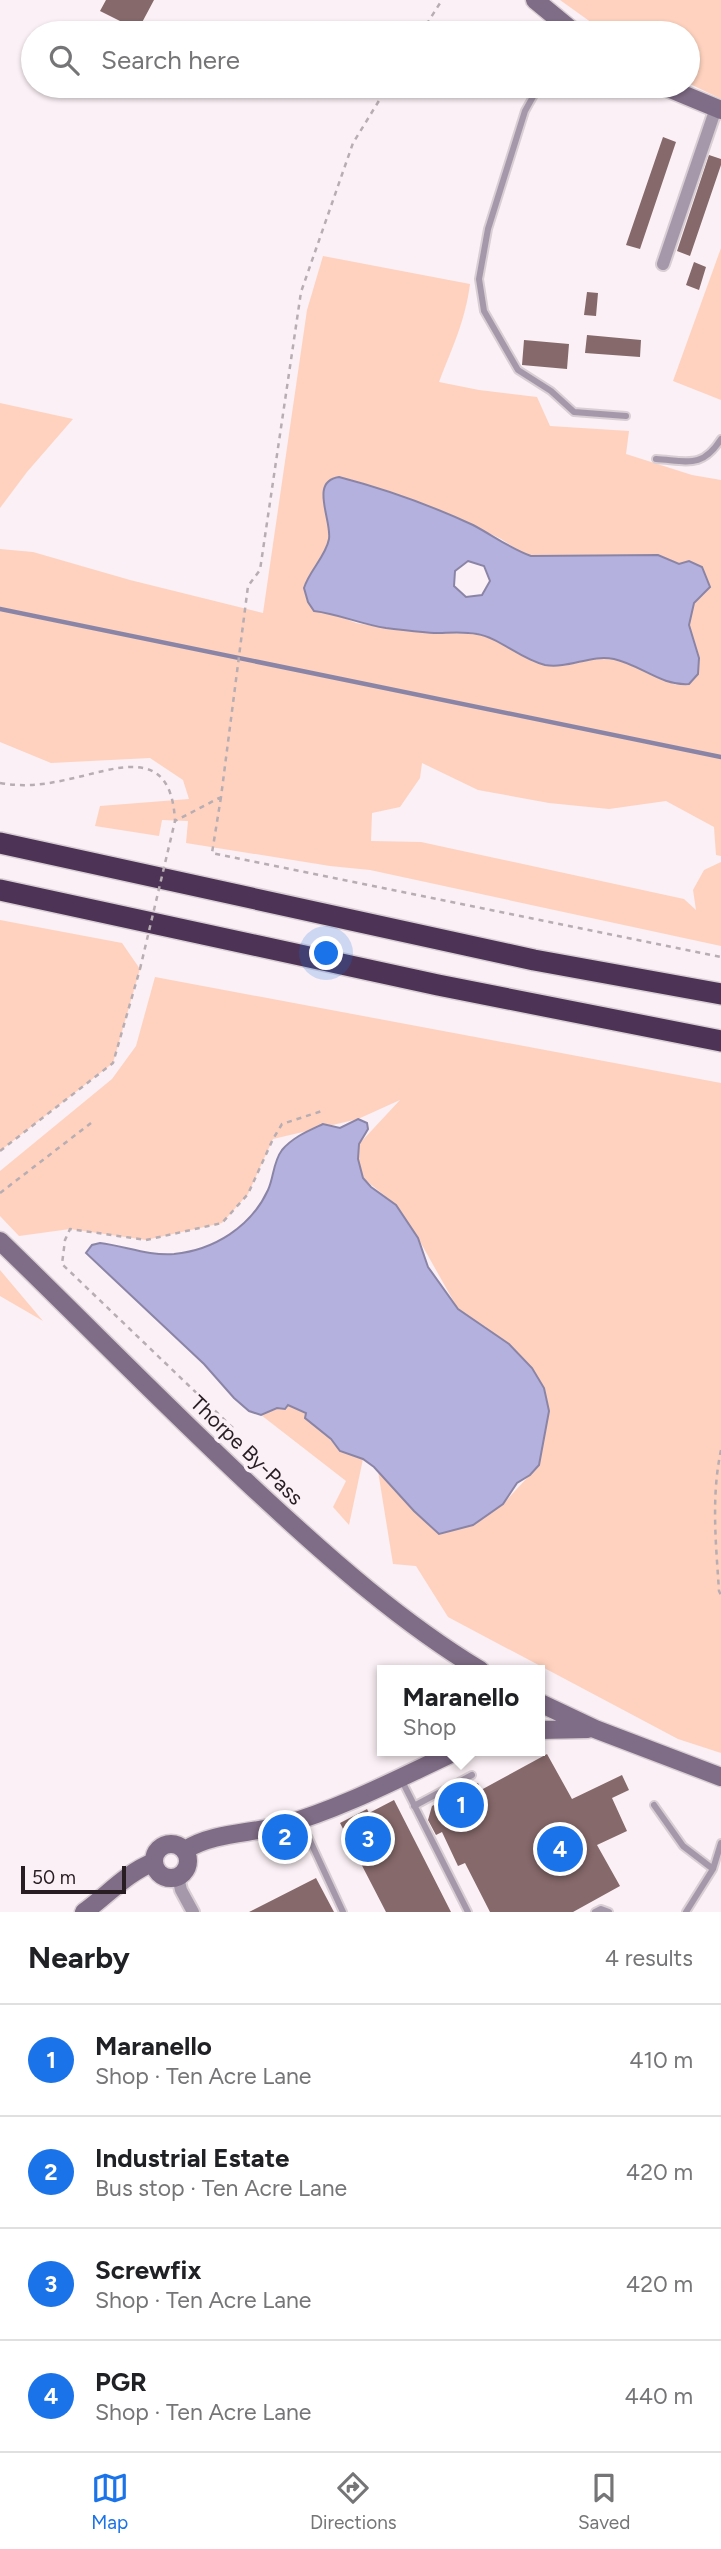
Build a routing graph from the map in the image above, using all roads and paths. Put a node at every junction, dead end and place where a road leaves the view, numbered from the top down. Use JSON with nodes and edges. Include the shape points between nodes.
{"nodes":[{"id":1,"x":442,"y":0,"type":"edge"},
{"id":2,"x":535,"y":0,"type":"edge"},
{"id":3,"x":429,"y":21,"type":"edge"},
{"id":4,"x":560,"y":21,"type":"edge"},
{"id":5,"x":380,"y":98,"type":"edge"},
{"id":6,"x":532,"y":98,"type":"edge"},
{"id":7,"x":692,"y":98,"type":"edge"},
{"id":8,"x":718,"y":109,"type":"edge"},
{"id":9,"x":663,"y":264,"type":"dead end"},
{"id":10,"x":626,"y":416,"type":"dead end"},
{"id":11,"x":721,"y":439,"type":"edge"},
{"id":12,"x":656,"y":459,"type":"dead end"},
{"id":13,"x":0,"y":783,"type":"edge"},
{"id":14,"x":221,"y":797,"type":"junction"},
{"id":15,"x":175,"y":821,"type":"junction"},
{"id":16,"x":0,"y":844,"type":"edge"},
{"id":17,"x":0,"y":890,"type":"edge"},
{"id":18,"x":721,"y":957,"type":"edge"},
{"id":19,"x":721,"y":994,"type":"edge"},
{"id":20,"x":721,"y":1041,"type":"edge"},
{"id":21,"x":325,"y":1110,"type":"dead end"},
{"id":22,"x":91,"y":1123,"type":"dead end"},
{"id":23,"x":0,"y":1151,"type":"edge"},
{"id":24,"x":0,"y":1193,"type":"edge"},
{"id":25,"x":0,"y":1241,"type":"edge"},
{"id":26,"x":233,"y":1428,"type":"dead end"},
{"id":27,"x":721,"y":1450,"type":"edge"},
{"id":28,"x":721,"y":1595,"type":"edge"},
{"id":29,"x":473,"y":1665,"type":"edge"},
{"id":30,"x":545,"y":1705,"type":"edge"},
{"id":31,"x":595,"y":1729,"type":"junction"},
{"id":32,"x":545,"y":1730,"type":"edge"},
{"id":33,"x":446,"y":1756,"type":"edge"},
{"id":34,"x":472,"y":1775,"type":"dead end"},
{"id":35,"x":400,"y":1777,"type":"junction"},
{"id":36,"x":721,"y":1777,"type":"edge"},
{"id":37,"x":654,"y":1805,"type":"dead end"},
{"id":38,"x":414,"y":1806,"type":"junction"},
{"id":39,"x":298,"y":1820,"type":"junction"},
{"id":40,"x":721,"y":1843,"type":"edge"},
{"id":41,"x":185,"y":1850,"type":"junction"},
{"id":42,"x":154,"y":1862,"type":"junction"},
{"id":43,"x":713,"y":1869,"type":"junction"},
{"id":44,"x":178,"y":1877,"type":"junction"},
{"id":45,"x":84,"y":1912,"type":"edge"},
{"id":46,"x":193,"y":1912,"type":"edge"},
{"id":47,"x":343,"y":1912,"type":"edge"},
{"id":48,"x":468,"y":1912,"type":"edge"},
{"id":49,"x":595,"y":1912,"type":"edge"},
{"id":50,"x":608,"y":1912,"type":"edge"},
{"id":51,"x":686,"y":1912,"type":"edge"}],
"edges":[{"from":1,"to":3,"type":"path"},
{"from":2,"to":4,"type":"main road"},
{"from":5,"to":14,"type":"path","via":[[353,142],[301,292],[260,570],[248,586]]},
{"from":6,"to":10,"type":"lane","via":[[488,229],[479,279],[484,311],[517,370],[574,412]]},
{"from":7,"to":8,"type":"main road"},
{"from":8,"to":9,"type":"street"},
{"from":11,"to":12,"type":"lane","via":[[712,453],[698,462]]},
{"from":13,"to":15,"type":"path","via":[[34,786],[103,769],[143,768],[156,774],[172,795]]},
{"from":14,"to":15,"type":"path"},
{"from":14,"to":18,"type":"path","via":[[212,853]]},
{"from":15,"to":23,"type":"path","bridge":true,"via":[[113,1063]]},
{"from":16,"to":19,"type":"highway","via":[[534,960]]},
{"from":17,"to":20,"type":"highway"},
{"from":21,"to":26,"type":"path","via":[[282,1124],[248,1194],[222,1223],[146,1240],[70,1229],[65,1240],[62,1264]]},
{"from":22,"to":24,"type":"path"},
{"from":25,"to":29,"type":"main road","name":"Thorpe By-Pass","via":[[223,1461],[344,1572]]},
{"from":27,"to":28,"type":"path","via":[[714,1520]]},
{"from":30,"to":31,"type":"main road"},
{"from":31,"to":32,"type":"main road"},
{"from":31,"to":36,"type":"main road"},
{"from":33,"to":35,"type":"main road"},
{"from":34,"to":38,"type":"lane"},
{"from":35,"to":38,"type":"lane"},
{"from":35,"to":39,"type":"main road"},
{"from":37,"to":43,"type":"lane","via":[[683,1846]]},
{"from":38,"to":48,"type":"lane"},
{"from":39,"to":41,"type":"main road","via":[[200,1841]]},
{"from":39,"to":47,"type":"lane"},
{"from":40,"to":43,"type":"lane"},
{"from":41,"to":42,"type":"main road","via":[[165,1844]]},
{"from":41,"to":44,"type":"main road","via":[[187,1868]]},
{"from":42,"to":44,"type":"main road","via":[[159,1874]]},
{"from":42,"to":45,"type":"main road","via":[[126,1876]]},
{"from":43,"to":51,"type":"lane"},
{"from":44,"to":46,"type":"street"},
{"from":49,"to":50,"type":"lane"}]}
